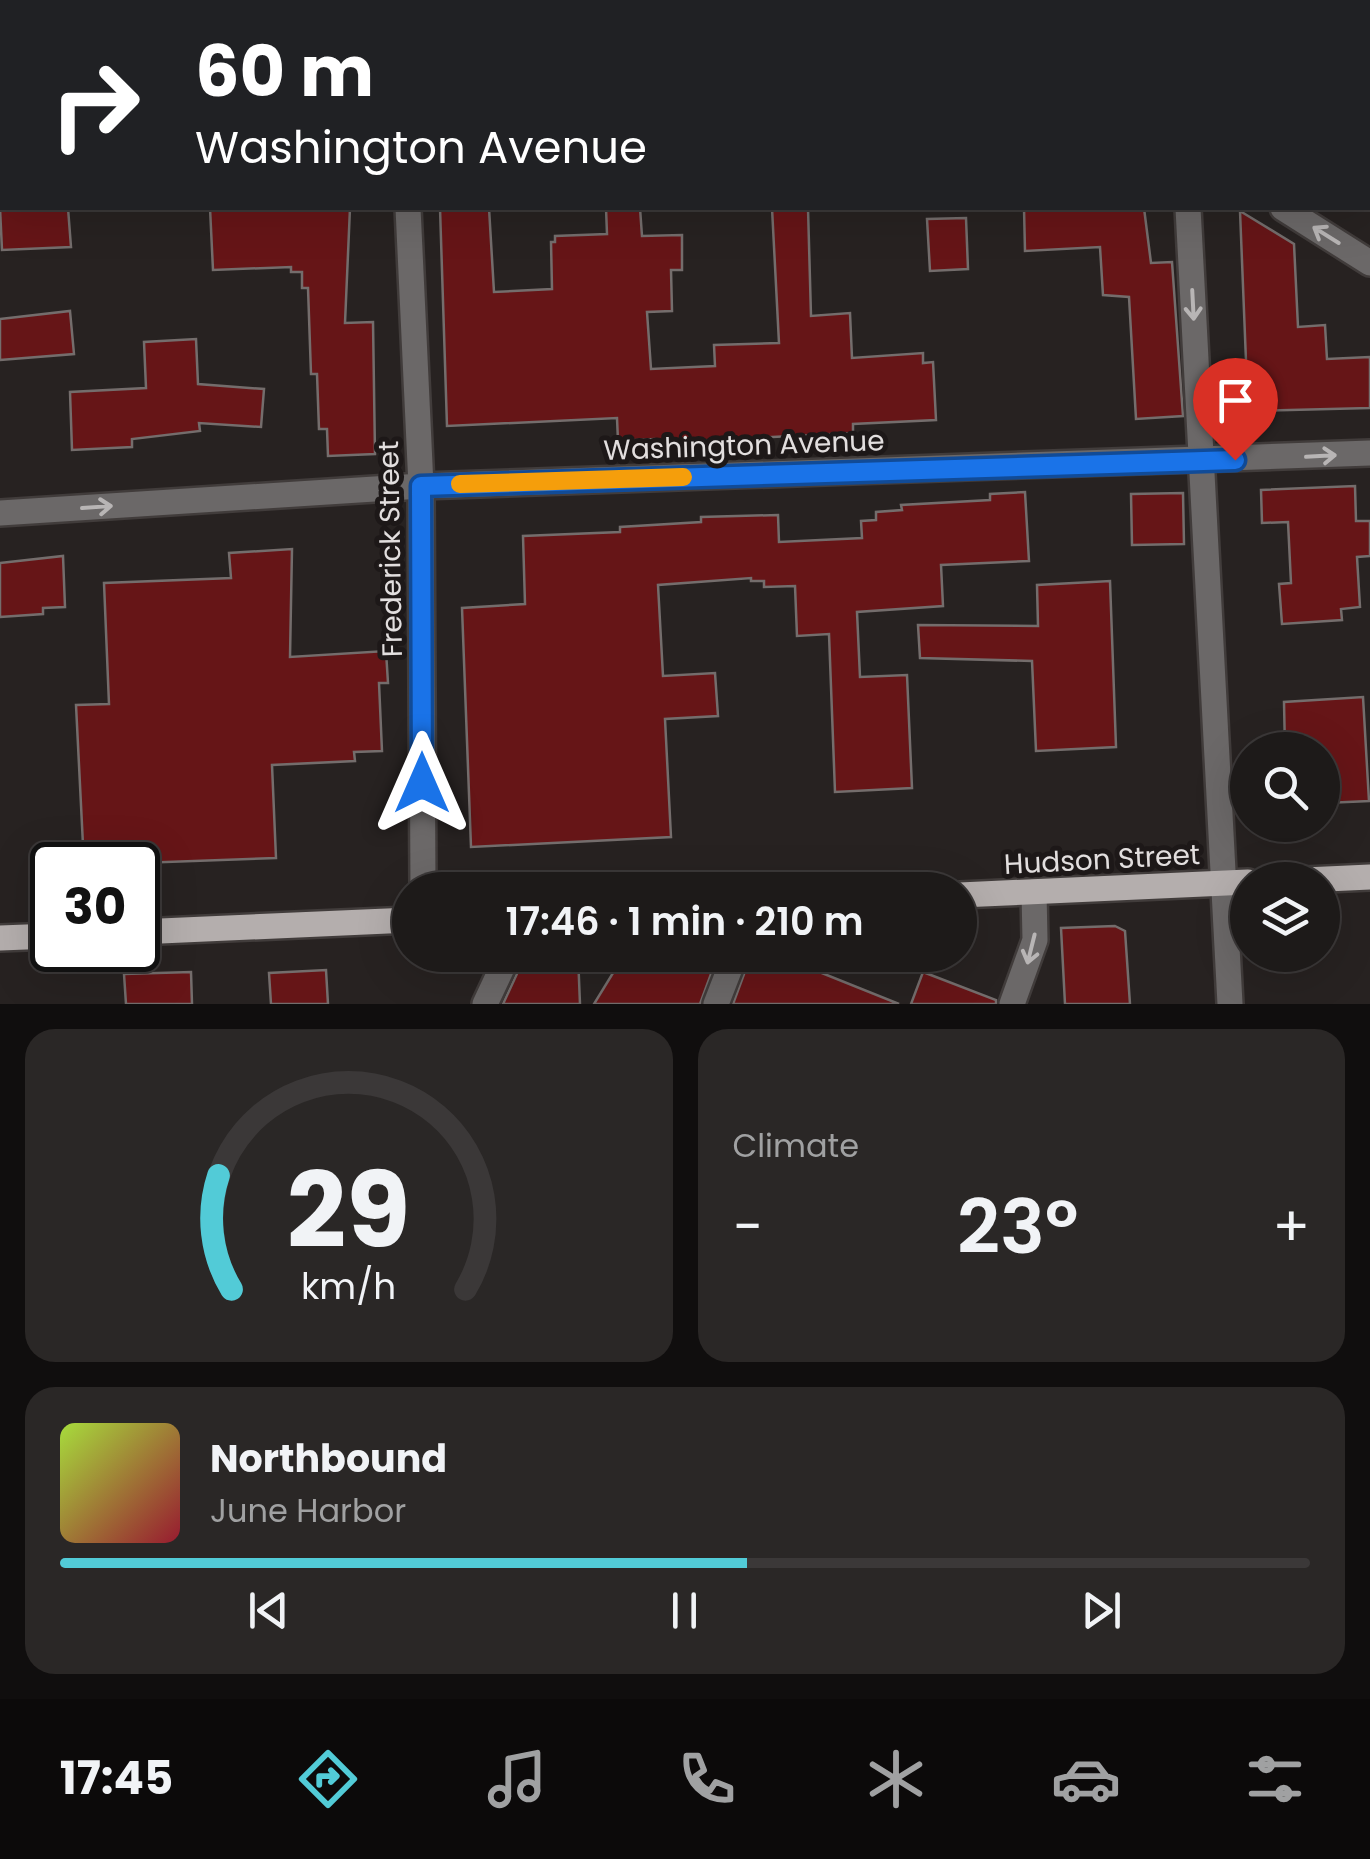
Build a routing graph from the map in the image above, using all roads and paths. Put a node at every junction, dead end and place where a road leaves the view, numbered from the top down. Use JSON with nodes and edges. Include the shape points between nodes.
{"nodes":[{"id":1,"x":408,"y":210,"type":"edge"},
{"id":2,"x":1188,"y":210,"type":"edge"},
{"id":3,"x":1286,"y":210,"type":"edge"},
{"id":4,"x":1370,"y":263,"type":"edge"},
{"id":5,"x":1370,"y":453,"type":"edge"},
{"id":6,"x":1202,"y":462,"type":"junction"},
{"id":7,"x":421,"y":486,"type":"junction"},
{"id":8,"x":0,"y":513,"type":"edge"},
{"id":9,"x":1234,"y":862,"type":"edge"},
{"id":10,"x":423,"y":872,"type":"edge"},
{"id":11,"x":1370,"y":877,"type":"edge"},
{"id":12,"x":1340,"y":878,"type":"edge"},
{"id":13,"x":1230,"y":883,"type":"edge"},
{"id":14,"x":1034,"y":892,"type":"junction"},
{"id":15,"x":977,"y":894,"type":"edge"},
{"id":16,"x":392,"y":921,"type":"edge"},
{"id":17,"x":160,"y":931,"type":"edge"},
{"id":18,"x":30,"y":937,"type":"edge"},
{"id":19,"x":0,"y":938,"type":"edge"},
{"id":20,"x":500,"y":972,"type":"edge"},
{"id":21,"x":728,"y":972,"type":"edge"},
{"id":22,"x":1232,"y":972,"type":"edge"},
{"id":23,"x":485,"y":1004,"type":"edge"},
{"id":24,"x":716,"y":1004,"type":"edge"},
{"id":25,"x":1012,"y":1004,"type":"edge"},
{"id":26,"x":1230,"y":1004,"type":"edge"}],
"edges":[{"from":1,"to":7,"type":"street","name":"Frederick Street"},
{"from":2,"to":6,"type":"street","one_way":true},
{"from":4,"to":3,"type":"street","one_way":true},
{"from":6,"to":5,"type":"street","name":"Washington Avenue","one_way":true},
{"from":6,"to":7,"type":"street","name":"Washington Avenue"},
{"from":6,"to":9,"type":"street"},
{"from":8,"to":7,"type":"street","name":"Washington Avenue","one_way":true},
{"from":7,"to":10,"type":"street","name":"Frederick Street"},
{"from":11,"to":12,"type":"main road"},
{"from":13,"to":14,"type":"main road","name":"Hudson Street"},
{"from":14,"to":15,"type":"main road","name":"Hudson Street"},
{"from":14,"to":25,"type":"street","one_way":true,"via":[[1035,940]]},
{"from":16,"to":17,"type":"main road"},
{"from":18,"to":19,"type":"main road"},
{"from":20,"to":23,"type":"street"},
{"from":21,"to":24,"type":"street"},
{"from":22,"to":26,"type":"street"}]}
